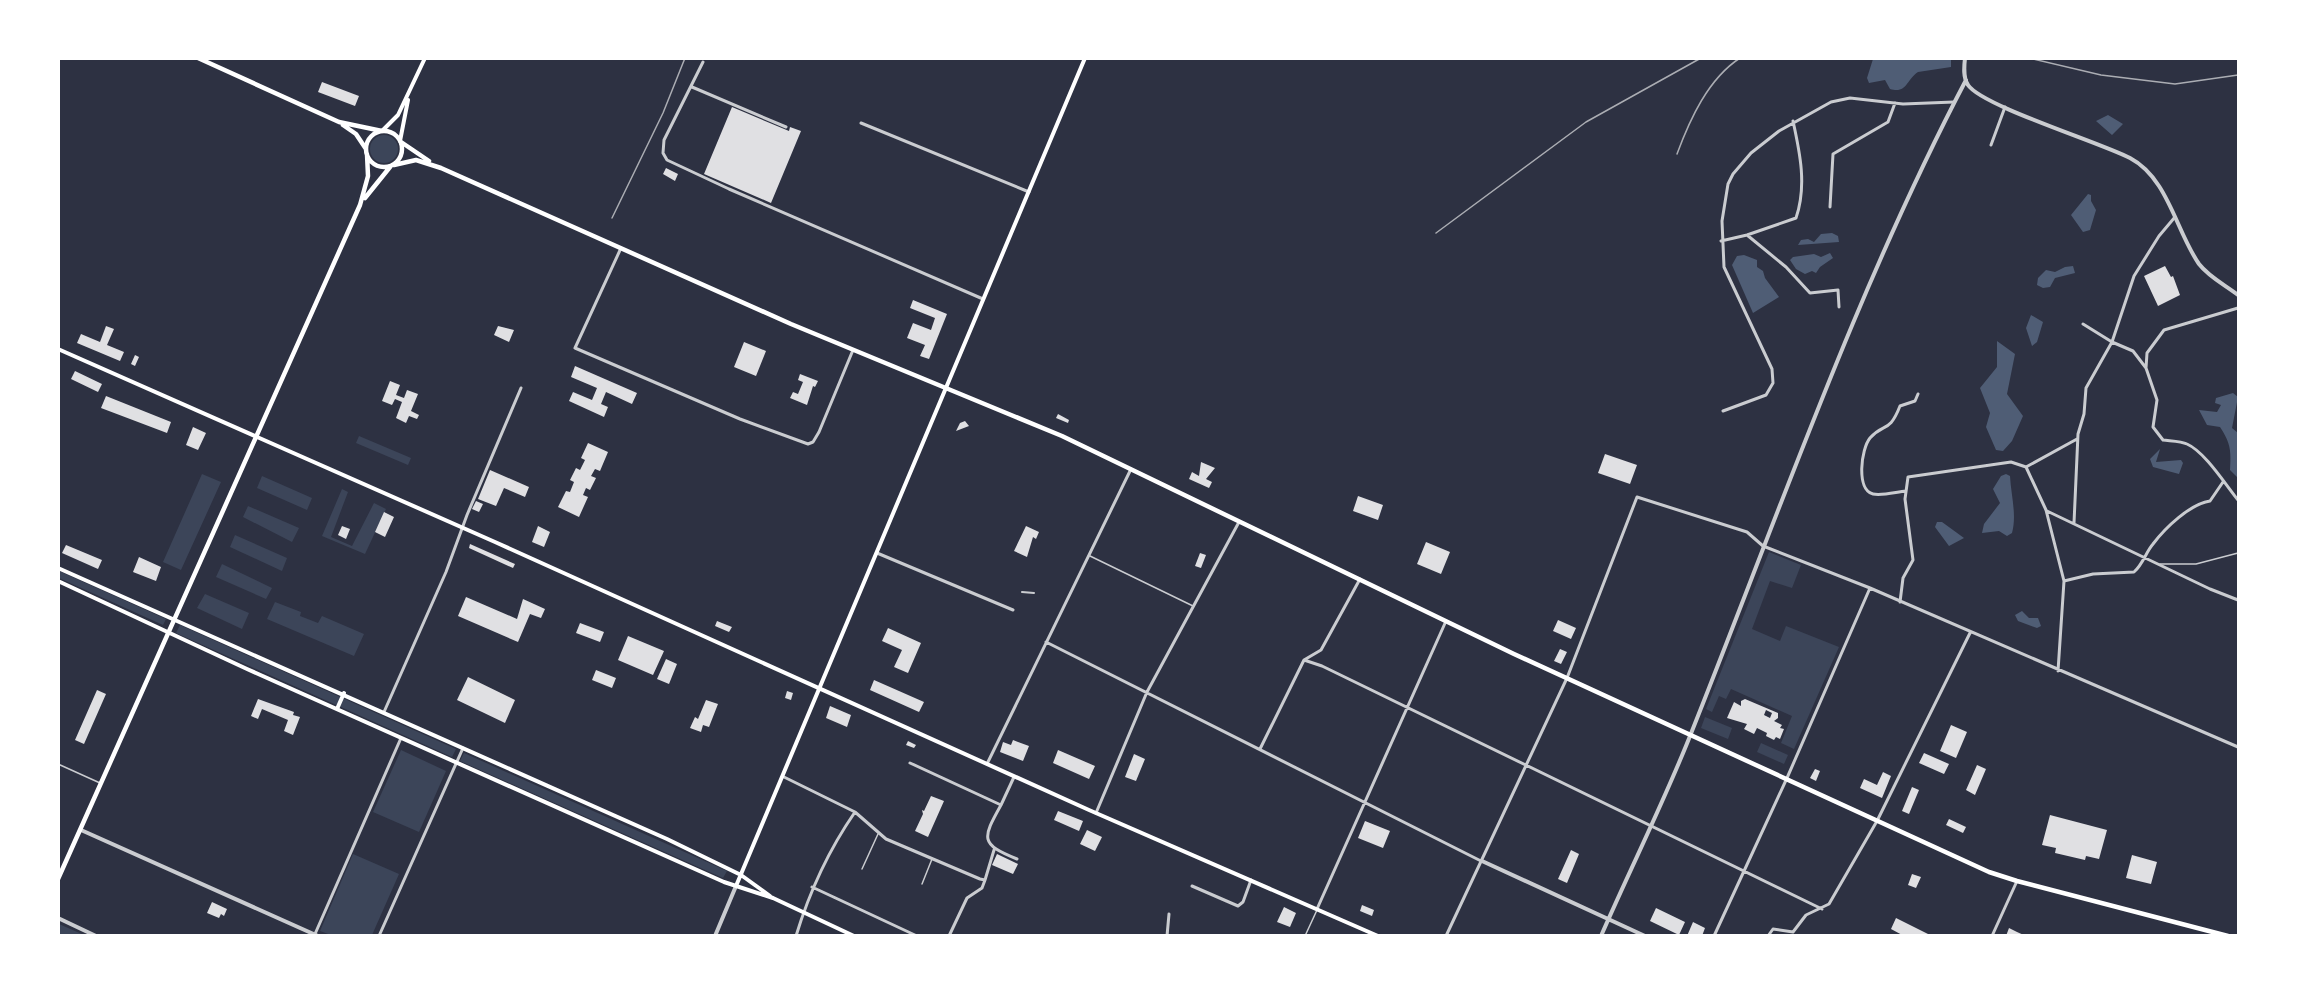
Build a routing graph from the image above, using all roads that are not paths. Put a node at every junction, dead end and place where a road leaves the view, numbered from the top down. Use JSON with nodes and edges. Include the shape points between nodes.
{"nodes":[{"id":1,"x":198,"y":58,"type":"edge"},
{"id":2,"x":425,"y":58,"type":"edge"},
{"id":3,"x":1086,"y":58,"type":"edge"},
{"id":4,"x":1965,"y":58,"type":"edge"},
{"id":5,"x":703,"y":62,"type":"dead end"},
{"id":6,"x":1965,"y":80,"type":"junction"},
{"id":7,"x":692,"y":87,"type":"junction"},
{"id":8,"x":411,"y":91,"type":"junction"},
{"id":9,"x":1954,"y":102,"type":"junction"},
{"id":10,"x":1895,"y":103,"type":"junction"},
{"id":11,"x":2005,"y":108,"type":"junction"},
{"id":12,"x":1793,"y":121,"type":"junction"},
{"id":13,"x":339,"y":122,"type":"junction"},
{"id":14,"x":861,"y":123,"type":"dead end"},
{"id":15,"x":786,"y":127,"type":"dead end"},
{"id":16,"x":382,"y":131,"type":"junction"},
{"id":17,"x":400,"y":141,"type":"junction"},
{"id":18,"x":1991,"y":145,"type":"dead end"},
{"id":19,"x":367,"y":153,"type":"junction"},
{"id":20,"x":393,"y":165,"type":"junction"},
{"id":21,"x":441,"y":168,"type":"junction"},
{"id":22,"x":1029,"y":192,"type":"junction"},
{"id":23,"x":360,"y":206,"type":"junction"},
{"id":24,"x":1830,"y":207,"type":"dead end"},
{"id":25,"x":2176,"y":217,"type":"junction"},
{"id":26,"x":1747,"y":235,"type":"junction"},
{"id":27,"x":1721,"y":241,"type":"junction"},
{"id":28,"x":621,"y":248,"type":"junction"},
{"id":29,"x":2238,"y":295,"type":"edge"},
{"id":30,"x":983,"y":299,"type":"junction"},
{"id":31,"x":1839,"y":307,"type":"dead end"},
{"id":32,"x":2238,"y":308,"type":"edge"},
{"id":33,"x":2083,"y":324,"type":"dead end"},
{"id":34,"x":2112,"y":342,"type":"junction"},
{"id":35,"x":58,"y":349,"type":"edge"},
{"id":36,"x":853,"y":350,"type":"junction"},
{"id":37,"x":2146,"y":368,"type":"junction"},
{"id":38,"x":521,"y":388,"type":"dead end"},
{"id":39,"x":946,"y":388,"type":"junction"},
{"id":40,"x":1918,"y":394,"type":"dead end"},
{"id":41,"x":1723,"y":411,"type":"dead end"},
{"id":42,"x":257,"y":436,"type":"junction"},
{"id":43,"x":2077,"y":439,"type":"junction"},
{"id":44,"x":2026,"y":467,"type":"junction"},
{"id":45,"x":1131,"y":469,"type":"junction"},
{"id":46,"x":2223,"y":482,"type":"junction"},
{"id":47,"x":1906,"y":491,"type":"junction"},
{"id":48,"x":2238,"y":500,"type":"edge"},
{"id":49,"x":2046,"y":510,"type":"junction"},
{"id":50,"x":1240,"y":521,"type":"junction"},
{"id":51,"x":2074,"y":523,"type":"junction"},
{"id":52,"x":463,"y":528,"type":"junction"},
{"id":53,"x":1763,"y":546,"type":"junction"},
{"id":54,"x":877,"y":553,"type":"junction"},
{"id":55,"x":2238,"y":553,"type":"edge"},
{"id":56,"x":1089,"y":556,"type":"junction"},
{"id":57,"x":2145,"y":558,"type":"junction"},
{"id":58,"x":2157,"y":564,"type":"junction"},
{"id":59,"x":58,"y":568,"type":"edge"},
{"id":60,"x":1360,"y":579,"type":"junction"},
{"id":61,"x":58,"y":581,"type":"edge"},
{"id":62,"x":2064,"y":581,"type":"junction"},
{"id":63,"x":1870,"y":588,"type":"junction"},
{"id":64,"x":1023,"y":592,"type":"dead end"},
{"id":65,"x":1034,"y":594,"type":"dead end"},
{"id":66,"x":2238,"y":600,"type":"edge"},
{"id":67,"x":1900,"y":602,"type":"junction"},
{"id":68,"x":1194,"y":606,"type":"junction"},
{"id":69,"x":1013,"y":610,"type":"dead end"},
{"id":70,"x":175,"y":618,"type":"junction"},
{"id":71,"x":1446,"y":621,"type":"junction"},
{"id":72,"x":1970,"y":633,"type":"junction"},
{"id":73,"x":168,"y":634,"type":"junction"},
{"id":74,"x":1046,"y":642,"type":"junction"},
{"id":75,"x":1304,"y":660,"type":"junction"},
{"id":76,"x":2058,"y":671,"type":"junction"},
{"id":77,"x":1567,"y":678,"type":"junction"},
{"id":78,"x":820,"y":690,"type":"junction"},
{"id":79,"x":1147,"y":692,"type":"junction"},
{"id":80,"x":344,"y":693,"type":"junction"},
{"id":81,"x":1407,"y":708,"type":"junction"},
{"id":82,"x":337,"y":709,"type":"junction"},
{"id":83,"x":384,"y":712,"type":"junction"},
{"id":84,"x":1691,"y":734,"type":"junction"},
{"id":85,"x":400,"y":738,"type":"junction"},
{"id":86,"x":463,"y":747,"type":"junction"},
{"id":87,"x":2238,"y":747,"type":"edge"},
{"id":88,"x":1260,"y":749,"type":"junction"},
{"id":89,"x":456,"y":762,"type":"junction"},
{"id":90,"x":910,"y":763,"type":"dead end"},
{"id":91,"x":58,"y":764,"type":"edge"},
{"id":92,"x":987,"y":764,"type":"junction"},
{"id":93,"x":1526,"y":766,"type":"junction"},
{"id":94,"x":784,"y":777,"type":"junction"},
{"id":95,"x":1014,"y":777,"type":"junction"},
{"id":96,"x":1787,"y":778,"type":"junction"},
{"id":97,"x":101,"y":783,"type":"junction"},
{"id":98,"x":1365,"y":802,"type":"junction"},
{"id":99,"x":1001,"y":806,"type":"junction"},
{"id":100,"x":855,"y":812,"type":"junction"},
{"id":101,"x":1096,"y":813,"type":"junction"},
{"id":102,"x":1878,"y":821,"type":"junction"},
{"id":103,"x":1650,"y":826,"type":"junction"},
{"id":104,"x":81,"y":830,"type":"junction"},
{"id":105,"x":878,"y":834,"type":"junction"},
{"id":106,"x":994,"y":850,"type":"junction"},
{"id":107,"x":932,"y":859,"type":"junction"},
{"id":108,"x":1017,"y":859,"type":"dead end"},
{"id":109,"x":1482,"y":861,"type":"junction"},
{"id":110,"x":862,"y":869,"type":"dead end"},
{"id":111,"x":1744,"y":871,"type":"junction"},
{"id":112,"x":741,"y":875,"type":"junction"},
{"id":113,"x":58,"y":879,"type":"edge"},
{"id":114,"x":985,"y":880,"type":"junction"},
{"id":115,"x":1251,"y":880,"type":"junction"},
{"id":116,"x":2017,"y":881,"type":"junction"},
{"id":117,"x":922,"y":884,"type":"dead end"},
{"id":118,"x":736,"y":886,"type":"junction"},
{"id":119,"x":1192,"y":886,"type":"dead end"},
{"id":120,"x":812,"y":887,"type":"junction"},
{"id":121,"x":774,"y":898,"type":"junction"},
{"id":122,"x":1317,"y":909,"type":"junction"},
{"id":123,"x":1822,"y":909,"type":"junction"},
{"id":124,"x":804,"y":911,"type":"junction"},
{"id":125,"x":1168,"y":914,"type":"dead end"},
{"id":126,"x":1609,"y":917,"type":"junction"},
{"id":127,"x":58,"y":918,"type":"edge"},
{"id":128,"x":316,"y":935,"type":"edge"},
{"id":129,"x":96,"y":936,"type":"edge"},
{"id":130,"x":379,"y":936,"type":"edge"},
{"id":131,"x":715,"y":936,"type":"edge"},
{"id":132,"x":796,"y":936,"type":"edge"},
{"id":133,"x":854,"y":936,"type":"edge"},
{"id":134,"x":917,"y":936,"type":"edge"},
{"id":135,"x":949,"y":936,"type":"edge"},
{"id":136,"x":1167,"y":936,"type":"edge"},
{"id":137,"x":1305,"y":936,"type":"edge"},
{"id":138,"x":1378,"y":936,"type":"edge"},
{"id":139,"x":1446,"y":936,"type":"edge"},
{"id":140,"x":1601,"y":936,"type":"edge"},
{"id":141,"x":1645,"y":936,"type":"edge"},
{"id":142,"x":1714,"y":936,"type":"edge"},
{"id":143,"x":1768,"y":936,"type":"edge"},
{"id":144,"x":1992,"y":936,"type":"edge"},
{"id":145,"x":2228,"y":936,"type":"edge"}],
"edges":[{"from":1,"to":13,"type":"main road"},
{"from":2,"to":8,"type":"main road"},
{"from":3,"to":22,"type":"main road"},
{"from":4,"to":6,"type":"street"},
{"from":5,"to":7,"type":"street"},
{"from":6,"to":9,"type":"street"},
{"from":6,"to":11,"type":"street","via":[[1975,92]]},
{"from":7,"to":15,"type":"street"},
{"from":7,"to":30,"type":"street","via":[[664,140],[663,153],[672,162]]},
{"from":8,"to":16,"type":"main road","via":[[396,118]]},
{"from":8,"to":17,"type":"main road"},
{"from":9,"to":10,"type":"street"},
{"from":9,"to":53,"type":"street","via":[[1870,285]]},
{"from":10,"to":12,"type":"street","via":[[1850,98],[1831,102]]},
{"from":10,"to":24,"type":"street","via":[[1888,122],[1833,154]]},
{"from":11,"to":18,"type":"street"},
{"from":11,"to":25,"type":"street","via":[[2135,161],[2154,181]]},
{"from":12,"to":26,"type":"street","via":[[1801,156],[1802,188],[1797,215],[1791,221]]},
{"from":12,"to":27,"type":"street","via":[[1763,143],[1733,174],[1724,201]]},
{"from":13,"to":16,"type":"main road"},
{"from":13,"to":19,"type":"main road","via":[[356,134]]},
{"from":14,"to":22,"type":"street"},
{"from":16,"to":17,"type":"main road","via":[[393,133]]},
{"from":16,"to":19,"type":"main road","via":[[370,138]]},
{"from":17,"to":20,"type":"main road","via":[[402,154]]},
{"from":17,"to":21,"type":"main road"},
{"from":19,"to":20,"type":"main road","via":[[376,166]]},
{"from":19,"to":23,"type":"main road","via":[[369,176]]},
{"from":20,"to":21,"type":"main road","via":[[416,160]]},
{"from":20,"to":23,"type":"main road"},
{"from":21,"to":28,"type":"main road"},
{"from":22,"to":30,"type":"main road"},
{"from":23,"to":42,"type":"main road"},
{"from":25,"to":29,"type":"street","via":[[2202,267]]},
{"from":25,"to":34,"type":"street","via":[[2134,276]]},
{"from":26,"to":27,"type":"street"},
{"from":26,"to":31,"type":"street","via":[[1810,293],[1838,290]]},
{"from":27,"to":41,"type":"street","via":[[1724,267],[1774,378],[1766,395]]},
{"from":28,"to":36,"type":"main road"},
{"from":28,"to":36,"type":"street","via":[[575,348],[805,444],[813,442],[819,432]]},
{"from":30,"to":39,"type":"main road"},
{"from":32,"to":37,"type":"street","via":[[2164,330],[2147,353]]},
{"from":33,"to":34,"type":"street"},
{"from":34,"to":37,"type":"street","via":[[2133,351]]},
{"from":34,"to":43,"type":"street","via":[[2086,388]]},
{"from":35,"to":42,"type":"main road"},
{"from":36,"to":39,"type":"main road"},
{"from":37,"to":46,"type":"street","via":[[2157,400],[2153,427],[2163,440],[2187,444],[2220,474]]},
{"from":38,"to":52,"type":"street"},
{"from":39,"to":45,"type":"main road"},
{"from":39,"to":54,"type":"main road"},
{"from":40,"to":47,"type":"street","via":[[1915,401],[1900,406],[1892,424],[1869,439],[1863,456],[1861,474],[1868,491]]},
{"from":42,"to":52,"type":"main road"},
{"from":42,"to":70,"type":"main road"},
{"from":43,"to":44,"type":"street"},
{"from":43,"to":51,"type":"street"},
{"from":44,"to":47,"type":"street","via":[[2011,462],[1908,477]]},
{"from":44,"to":49,"type":"street"},
{"from":45,"to":50,"type":"main road"},
{"from":45,"to":56,"type":"street"},
{"from":46,"to":48,"type":"street"},
{"from":46,"to":57,"type":"street","via":[[2210,501],[2200,502],[2187,512],[2153,544]]},
{"from":47,"to":67,"type":"street","via":[[1912,560],[1903,578]]},
{"from":49,"to":51,"type":"street"},
{"from":49,"to":62,"type":"street"},
{"from":50,"to":60,"type":"main road"},
{"from":50,"to":68,"type":"street"},
{"from":51,"to":57,"type":"street"},
{"from":52,"to":78,"type":"main road"},
{"from":52,"to":83,"type":"street"},
{"from":53,"to":63,"type":"street"},
{"from":53,"to":77,"type":"street","via":[[1737,528],[1637,497]]},
{"from":53,"to":84,"type":"street"},
{"from":54,"to":69,"type":"street"},
{"from":54,"to":78,"type":"main road"},
{"from":55,"to":58,"type":"lane","via":[[2196,564]]},
{"from":56,"to":68,"type":"lane"},
{"from":56,"to":74,"type":"street"},
{"from":57,"to":58,"type":"street"},
{"from":57,"to":62,"type":"street","via":[[2131,573],[2093,574]]},
{"from":58,"to":66,"type":"street"},
{"from":59,"to":70,"type":"main road"},
{"from":60,"to":71,"type":"main road"},
{"from":60,"to":75,"type":"street","via":[[1321,650]]},
{"from":61,"to":73,"type":"main road"},
{"from":62,"to":76,"type":"street"},
{"from":63,"to":67,"type":"street"},
{"from":63,"to":96,"type":"street"},
{"from":64,"to":65,"type":"street"},
{"from":67,"to":72,"type":"street"},
{"from":68,"to":79,"type":"street"},
{"from":70,"to":73,"type":"main road"},
{"from":70,"to":80,"type":"main road"},
{"from":71,"to":77,"type":"main road"},
{"from":71,"to":81,"type":"street"},
{"from":72,"to":76,"type":"street"},
{"from":72,"to":102,"type":"street"},
{"from":73,"to":82,"type":"main road"},
{"from":73,"to":97,"type":"main road"},
{"from":74,"to":79,"type":"street"},
{"from":74,"to":92,"type":"street"},
{"from":75,"to":81,"type":"street"},
{"from":75,"to":88,"type":"street"},
{"from":76,"to":87,"type":"street"},
{"from":77,"to":84,"type":"main road"},
{"from":77,"to":93,"type":"street"},
{"from":78,"to":92,"type":"main road"},
{"from":78,"to":94,"type":"main road"},
{"from":79,"to":88,"type":"street"},
{"from":79,"to":101,"type":"street"},
{"from":80,"to":82,"type":"main road"},
{"from":80,"to":83,"type":"main road"},
{"from":81,"to":93,"type":"street"},
{"from":81,"to":98,"type":"street"},
{"from":82,"to":85,"type":"main road"},
{"from":83,"to":86,"type":"main road"},
{"from":84,"to":96,"type":"main road"},
{"from":84,"to":103,"type":"street"},
{"from":85,"to":89,"type":"main road"},
{"from":85,"to":128,"type":"street"},
{"from":86,"to":89,"type":"street"},
{"from":86,"to":112,"type":"main road"},
{"from":88,"to":98,"type":"street"},
{"from":89,"to":118,"type":"main road"},
{"from":89,"to":130,"type":"street"},
{"from":90,"to":99,"type":"street"},
{"from":91,"to":97,"type":"lane"},
{"from":92,"to":95,"type":"main road"},
{"from":93,"to":103,"type":"street"},
{"from":93,"to":109,"type":"street"},
{"from":94,"to":100,"type":"street"},
{"from":94,"to":112,"type":"main road"},
{"from":95,"to":99,"type":"street"},
{"from":95,"to":101,"type":"main road"},
{"from":96,"to":102,"type":"main road"},
{"from":96,"to":111,"type":"street"},
{"from":97,"to":104,"type":"main road"},
{"from":98,"to":109,"type":"street"},
{"from":98,"to":122,"type":"street"},
{"from":99,"to":106,"type":"street","via":[[988,829],[988,840]]},
{"from":100,"to":105,"type":"street"},
{"from":100,"to":120,"type":"street"},
{"from":101,"to":115,"type":"main road"},
{"from":102,"to":116,"type":"main road"},
{"from":102,"to":123,"type":"street","via":[[1830,904]]},
{"from":103,"to":111,"type":"street"},
{"from":103,"to":126,"type":"street"},
{"from":104,"to":113,"type":"main road"},
{"from":104,"to":128,"type":"street"},
{"from":105,"to":107,"type":"street"},
{"from":105,"to":110,"type":"lane"},
{"from":106,"to":108,"type":"street"},
{"from":106,"to":114,"type":"street"},
{"from":107,"to":114,"type":"street"},
{"from":107,"to":117,"type":"lane"},
{"from":109,"to":126,"type":"street"},
{"from":109,"to":139,"type":"street"},
{"from":111,"to":123,"type":"street"},
{"from":111,"to":142,"type":"street"},
{"from":112,"to":118,"type":"main road"},
{"from":112,"to":121,"type":"main road"},
{"from":114,"to":135,"type":"street","via":[[982,888],[966,898]]},
{"from":115,"to":119,"type":"street","via":[[1238,906]]},
{"from":115,"to":122,"type":"main road"},
{"from":116,"to":144,"type":"street"},
{"from":116,"to":145,"type":"main road"},
{"from":118,"to":121,"type":"main road"},
{"from":118,"to":131,"type":"street"},
{"from":120,"to":124,"type":"street"},
{"from":120,"to":134,"type":"street"},
{"from":121,"to":124,"type":"main road"},
{"from":122,"to":137,"type":"lane"},
{"from":122,"to":138,"type":"main road"},
{"from":123,"to":143,"type":"street","via":[[1806,915],[1793,932],[1773,929]]},
{"from":124,"to":132,"type":"street"},
{"from":124,"to":133,"type":"main road"},
{"from":125,"to":136,"type":"street"},
{"from":126,"to":140,"type":"street"},
{"from":126,"to":141,"type":"street"},
{"from":127,"to":129,"type":"street"}]}
